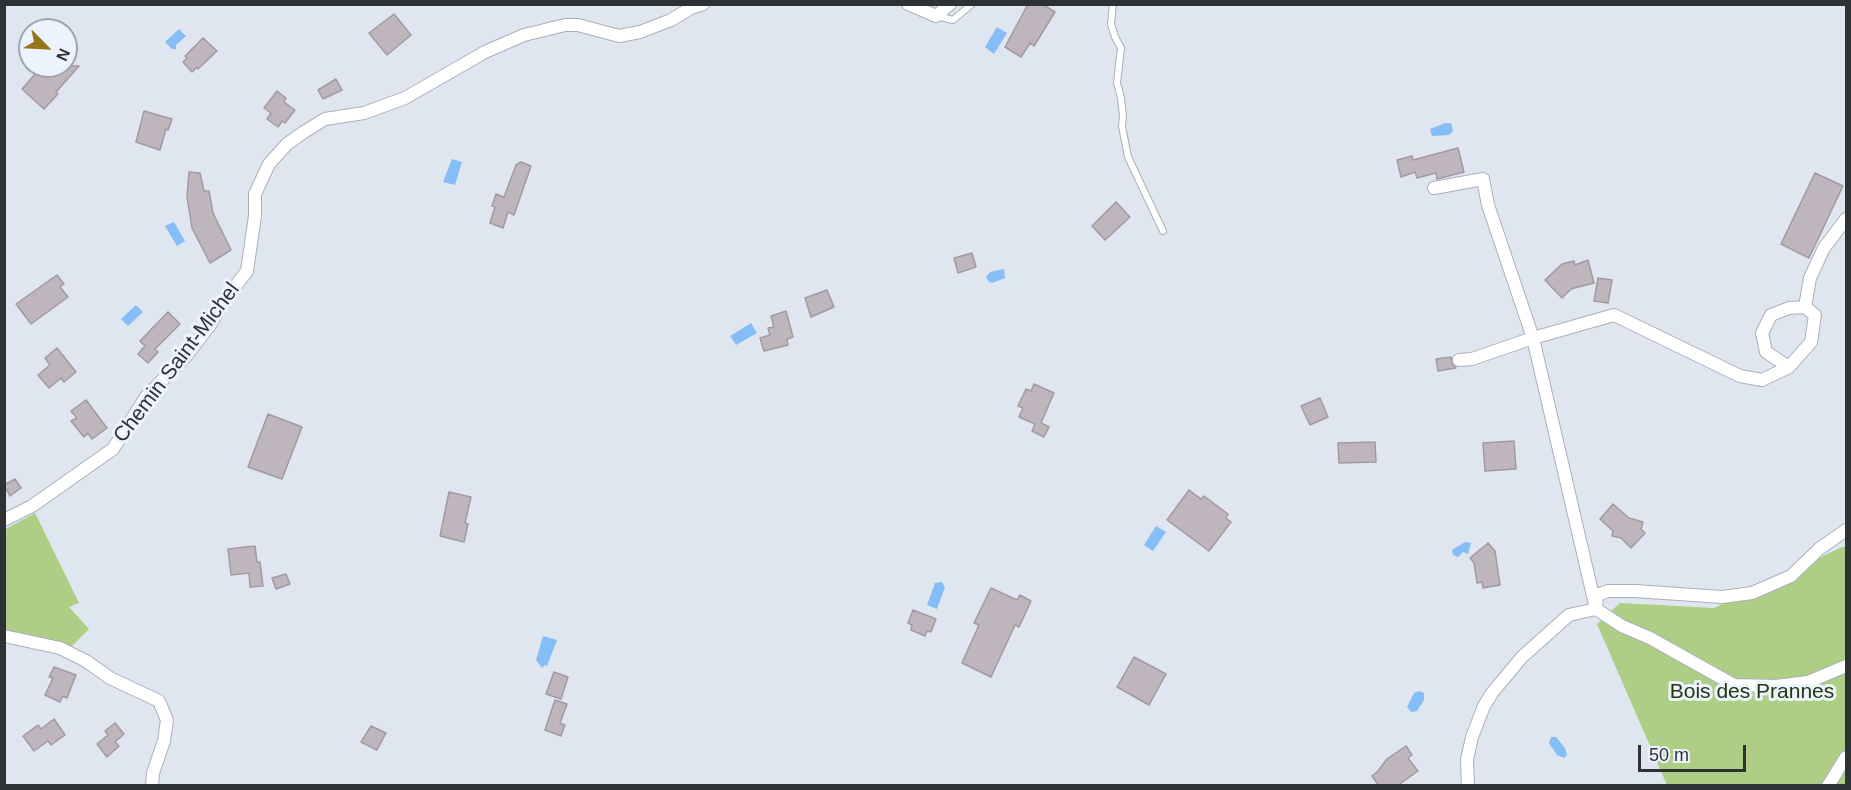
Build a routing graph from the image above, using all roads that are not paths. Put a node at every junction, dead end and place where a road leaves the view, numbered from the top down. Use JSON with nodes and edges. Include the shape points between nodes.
{"nodes":[{"id":1,"x":704,"y":4,"type":"edge"},
{"id":2,"x":908,"y":4,"type":"edge"},
{"id":3,"x":950,"y":4,"type":"edge"},
{"id":4,"x":972,"y":4,"type":"edge"},
{"id":5,"x":1113,"y":4,"type":"edge"},
{"id":6,"x":936,"y":16,"type":"junction"},
{"id":7,"x":1434,"y":188,"type":"dead end"},
{"id":8,"x":1846,"y":219,"type":"edge"},
{"id":9,"x":1163,"y":231,"type":"dead end"},
{"id":10,"x":1805,"y":307,"type":"junction"},
{"id":11,"x":1533,"y":338,"type":"junction"},
{"id":12,"x":1459,"y":360,"type":"dead end"},
{"id":13,"x":1789,"y":368,"type":"junction"},
{"id":14,"x":4,"y":520,"type":"edge"},
{"id":15,"x":1846,"y":530,"type":"edge"},
{"id":16,"x":1596,"y":609,"type":"junction"},
{"id":17,"x":4,"y":636,"type":"edge"},
{"id":18,"x":1846,"y":666,"type":"edge"},
{"id":19,"x":1846,"y":757,"type":"edge"},
{"id":20,"x":152,"y":786,"type":"edge"},
{"id":21,"x":1467,"y":786,"type":"edge"},
{"id":22,"x":1828,"y":786,"type":"edge"}],
"edges":[{"from":1,"to":14,"type":"street","name":"Chemin Saint-Michel","via":[[640,32],[619,36],[578,25],[524,35],[485,51],[405,98],[364,113],[325,119],[287,144],[270,164],[255,194],[247,271],[210,325],[146,398],[113,449],[32,506]]},
{"from":2,"to":6,"type":"street"},
{"from":3,"to":6,"type":"street"},
{"from":4,"to":6,"type":"lane","via":[[953,20]]},
{"from":5,"to":9,"type":"lane","via":[[1111,24],[1121,48],[1117,83],[1128,157]]},
{"from":7,"to":11,"type":"street","via":[[1483,179],[1488,205]]},
{"from":8,"to":10,"type":"street","via":[[1819,258],[1810,278]]},
{"from":10,"to":13,"type":"street","via":[[1815,315],[1811,342]]},
{"from":10,"to":13,"type":"street","via":[[1771,315],[1762,333],[1766,352]]},
{"from":11,"to":12,"type":"street"},
{"from":11,"to":13,"type":"street","via":[[1614,315],[1740,376],[1762,380]]},
{"from":11,"to":16,"type":"street"},
{"from":15,"to":16,"type":"street","via":[[1791,576],[1752,592],[1722,597],[1608,591],[1598,595]]},
{"from":16,"to":18,"type":"street","via":[[1734,685],[1808,682]]},
{"from":16,"to":21,"type":"street","via":[[1569,615],[1522,657],[1492,693],[1472,737]]},
{"from":17,"to":20,"type":"street","via":[[60,648],[159,701],[167,720]]},
{"from":19,"to":22,"type":"street"}]}
